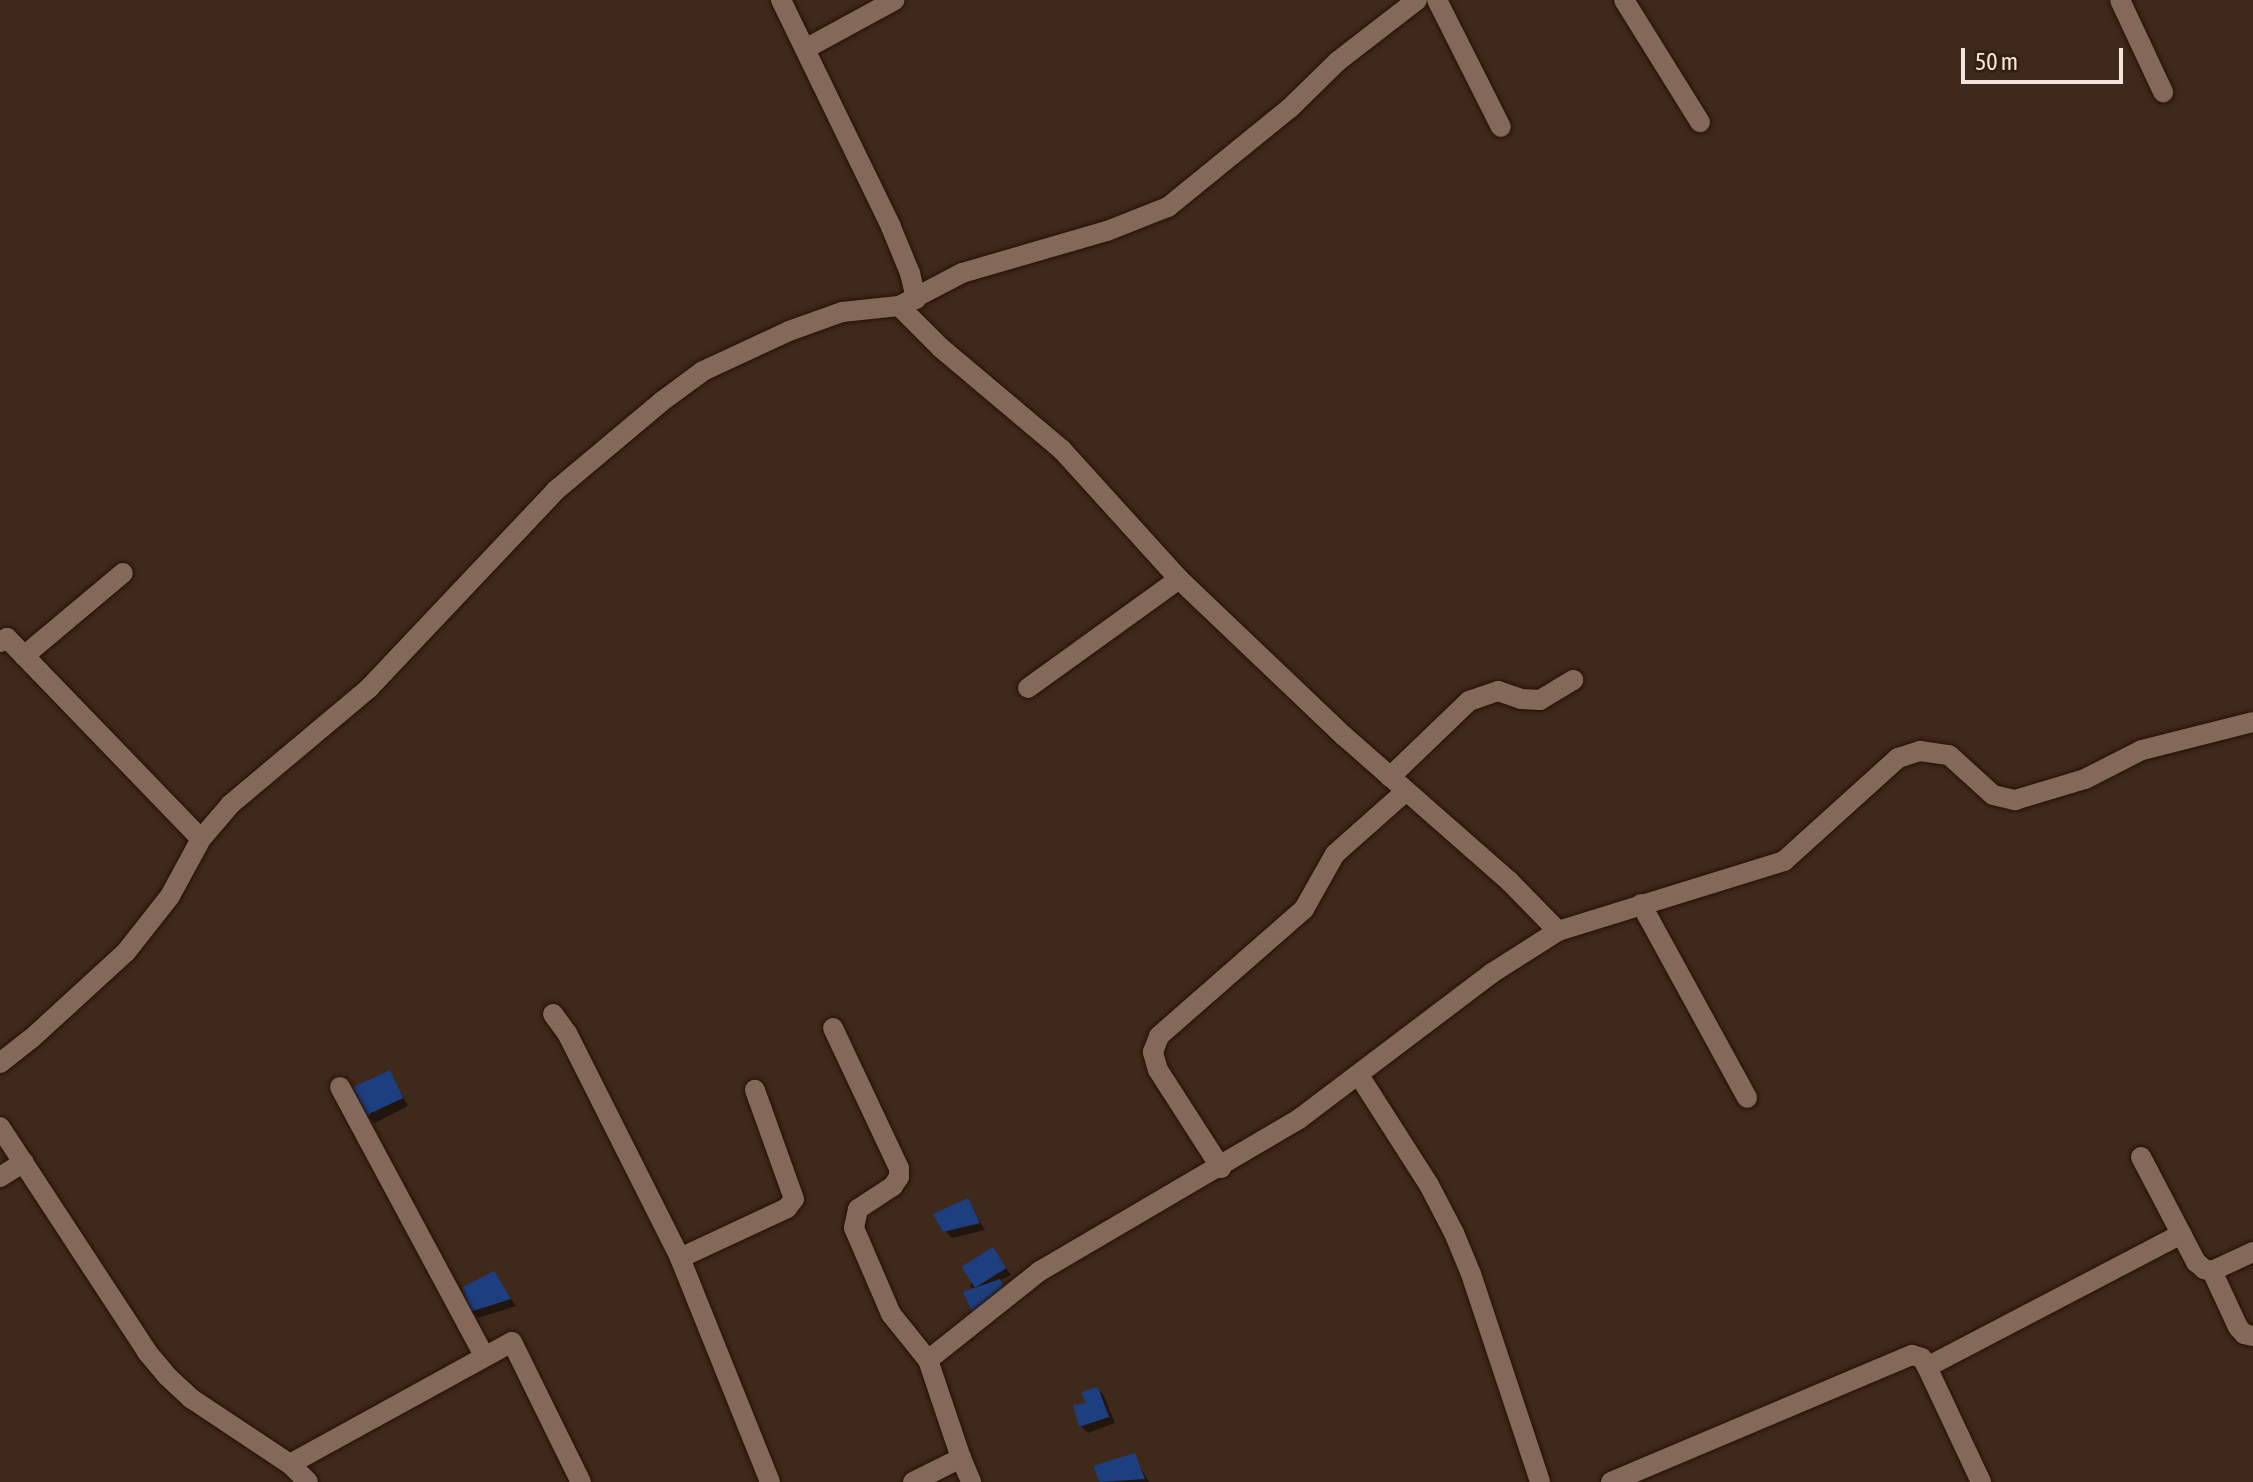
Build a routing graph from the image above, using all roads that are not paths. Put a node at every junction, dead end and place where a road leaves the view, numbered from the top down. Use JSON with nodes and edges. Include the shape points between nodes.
{"nodes":[{"id":1,"x":781,"y":0,"type":"edge"},
{"id":2,"x":895,"y":0,"type":"edge"},
{"id":3,"x":1417,"y":0,"type":"edge"},
{"id":4,"x":1437,"y":0,"type":"edge"},
{"id":5,"x":1624,"y":0,"type":"edge"},
{"id":6,"x":2120,"y":0,"type":"edge"},
{"id":7,"x":805,"y":49,"type":"junction"},
{"id":8,"x":2163,"y":92,"type":"dead end"},
{"id":9,"x":1700,"y":122,"type":"dead end"},
{"id":10,"x":1501,"y":127,"type":"dead end"},
{"id":11,"x":907,"y":302,"type":"junction"},
{"id":12,"x":123,"y":573,"type":"dead end"},
{"id":13,"x":1179,"y":579,"type":"junction"},
{"id":14,"x":0,"y":642,"type":"edge"},
{"id":15,"x":24,"y":656,"type":"junction"},
{"id":16,"x":1573,"y":680,"type":"dead end"},
{"id":17,"x":1028,"y":688,"type":"dead end"},
{"id":18,"x":2253,"y":722,"type":"edge"},
{"id":19,"x":1398,"y":784,"type":"junction"},
{"id":20,"x":201,"y":839,"type":"junction"},
{"id":21,"x":1641,"y":904,"type":"junction"},
{"id":22,"x":1558,"y":931,"type":"junction"},
{"id":23,"x":553,"y":1014,"type":"dead end"},
{"id":24,"x":833,"y":1028,"type":"dead end"},
{"id":25,"x":0,"y":1063,"type":"edge"},
{"id":26,"x":1360,"y":1077,"type":"junction"},
{"id":27,"x":340,"y":1087,"type":"dead end"},
{"id":28,"x":755,"y":1090,"type":"dead end"},
{"id":29,"x":1747,"y":1098,"type":"dead end"},
{"id":30,"x":0,"y":1127,"type":"edge"},
{"id":31,"x":2141,"y":1157,"type":"dead end"},
{"id":32,"x":24,"y":1162,"type":"junction"},
{"id":33,"x":1221,"y":1168,"type":"junction"},
{"id":34,"x":0,"y":1177,"type":"edge"},
{"id":35,"x":2181,"y":1234,"type":"junction"},
{"id":36,"x":2253,"y":1252,"type":"edge"},
{"id":37,"x":680,"y":1258,"type":"junction"},
{"id":38,"x":2212,"y":1271,"type":"junction"},
{"id":39,"x":2253,"y":1336,"type":"edge"},
{"id":40,"x":484,"y":1356,"type":"junction"},
{"id":41,"x":928,"y":1360,"type":"junction"},
{"id":42,"x":1927,"y":1367,"type":"junction"},
{"id":43,"x":961,"y":1458,"type":"junction"},
{"id":44,"x":290,"y":1464,"type":"junction"},
{"id":45,"x":308,"y":1482,"type":"edge"},
{"id":46,"x":581,"y":1482,"type":"edge"},
{"id":47,"x":770,"y":1482,"type":"edge"},
{"id":48,"x":913,"y":1482,"type":"edge"},
{"id":49,"x":971,"y":1482,"type":"edge"},
{"id":50,"x":1540,"y":1482,"type":"edge"},
{"id":51,"x":1611,"y":1482,"type":"edge"},
{"id":52,"x":1981,"y":1482,"type":"edge"}],
"edges":[{"from":1,"to":7,"type":"street"},
{"from":2,"to":7,"type":"street"},
{"from":3,"to":11,"type":"street","via":[[1168,207],[1107,231],[1000,260],[934,285]]},
{"from":4,"to":10,"type":"street"},
{"from":5,"to":9,"type":"street"},
{"from":6,"to":8,"type":"street"},
{"from":7,"to":11,"type":"street","via":[[910,273]]},
{"from":11,"to":13,"type":"street","via":[[941,348],[1062,450]]},
{"from":11,"to":20,"type":"street","via":[[842,312],[789,331],[703,371],[661,402],[555,491],[369,688],[231,804]]},
{"from":12,"to":15,"type":"street"},
{"from":13,"to":17,"type":"street"},
{"from":13,"to":19,"type":"street"},
{"from":14,"to":15,"type":"street","via":[[7,638]]},
{"from":15,"to":20,"type":"street"},
{"from":16,"to":19,"type":"street","via":[[1540,700],[1498,691],[1469,701]]},
{"from":18,"to":21,"type":"street","via":[[2142,750],[2085,779],[2015,800],[1993,795],[1949,755],[1920,751],[1898,758],[1784,861]]},
{"from":19,"to":22,"type":"street"},
{"from":19,"to":33,"type":"street","via":[[1335,854],[1304,909],[1159,1036],[1153,1052],[1158,1070]]},
{"from":20,"to":25,"type":"street","via":[[170,896],[126,952]]},
{"from":21,"to":22,"type":"street"},
{"from":21,"to":29,"type":"street"},
{"from":22,"to":26,"type":"street","via":[[1492,973]]},
{"from":23,"to":37,"type":"street"},
{"from":24,"to":41,"type":"street","via":[[899,1168],[893,1186],[858,1209],[854,1228],[891,1314]]},
{"from":26,"to":33,"type":"street"},
{"from":26,"to":50,"type":"street","via":[[1454,1233]]},
{"from":27,"to":40,"type":"street"},
{"from":28,"to":37,"type":"street","via":[[794,1199],[787,1208]]},
{"from":30,"to":32,"type":"street"},
{"from":31,"to":35,"type":"street"},
{"from":32,"to":34,"type":"street"},
{"from":32,"to":44,"type":"street","via":[[167,1376],[192,1399]]},
{"from":33,"to":41,"type":"street","via":[[1040,1271]]},
{"from":35,"to":38,"type":"street","via":[[2196,1262]]},
{"from":35,"to":42,"type":"street"},
{"from":36,"to":38,"type":"street"},
{"from":37,"to":47,"type":"street"},
{"from":38,"to":39,"type":"street","via":[[2238,1327]]},
{"from":40,"to":44,"type":"street"},
{"from":40,"to":46,"type":"street","via":[[512,1342]]},
{"from":41,"to":43,"type":"street"},
{"from":42,"to":51,"type":"street","via":[[1912,1355]]},
{"from":42,"to":52,"type":"street"},
{"from":43,"to":48,"type":"street"},
{"from":43,"to":49,"type":"street"},
{"from":44,"to":45,"type":"street"}]}
